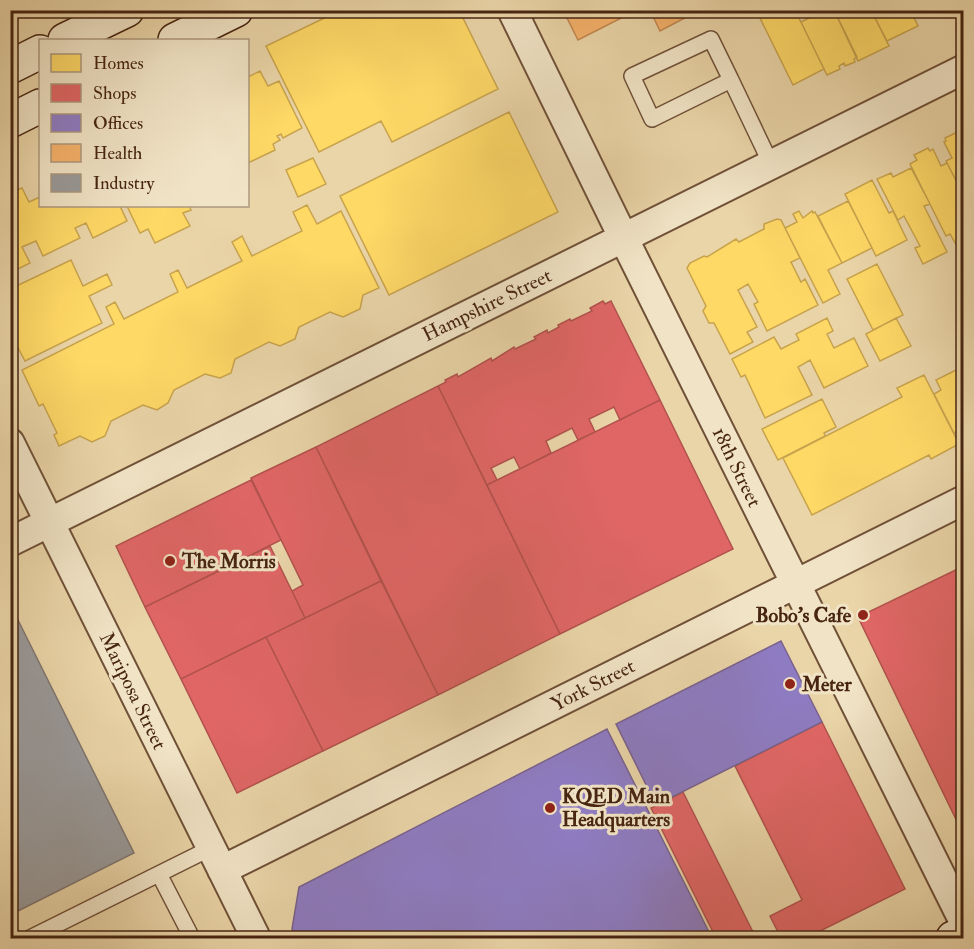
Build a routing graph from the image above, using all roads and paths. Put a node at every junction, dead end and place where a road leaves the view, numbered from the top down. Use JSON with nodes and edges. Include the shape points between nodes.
{"nodes":[{"id":1,"x":127,"y":10,"type":"edge"},
{"id":2,"x":236,"y":10,"type":"edge"},
{"id":3,"x":512,"y":10,"type":"edge"},
{"id":4,"x":67,"y":39,"type":"edge"},
{"id":5,"x":177,"y":39,"type":"edge"},
{"id":6,"x":39,"y":52,"type":"edge"},
{"id":7,"x":10,"y":67,"type":"edge"},
{"id":8,"x":963,"y":69,"type":"edge"},
{"id":9,"x":731,"y":80,"type":"junction"},
{"id":10,"x":39,"y":106,"type":"edge"},
{"id":11,"x":10,"y":120,"type":"edge"},
{"id":12,"x":771,"y":164,"type":"junction"},
{"id":13,"x":622,"y":237,"type":"junction"},
{"id":14,"x":10,"y":443,"type":"edge"},
{"id":15,"x":963,"y":500,"type":"edge"},
{"id":16,"x":50,"y":522,"type":"junction"},
{"id":17,"x":10,"y":542,"type":"edge"},
{"id":18,"x":795,"y":584,"type":"junction"},
{"id":19,"x":217,"y":859,"type":"junction"},
{"id":20,"x":159,"y":874,"type":"junction"},
{"id":21,"x":963,"y":922,"type":"edge"},
{"id":22,"x":963,"y":933,"type":"edge"},
{"id":23,"x":30,"y":939,"type":"edge"},
{"id":24,"x":192,"y":939,"type":"edge"},
{"id":25,"x":256,"y":939,"type":"edge"},
{"id":26,"x":953,"y":939,"type":"edge"}],
"edges":[{"from":1,"to":4,"type":"main road"},
{"from":2,"to":5,"type":"main road"},
{"from":3,"to":13,"type":"street","name":"18th Street"},
{"from":6,"to":7,"type":"main road"},
{"from":8,"to":12,"type":"street","name":"Hampshire Street"},
{"from":9,"to":9,"type":"lane","via":[[652,119],[632,76],[711,39]]},
{"from":9,"to":12,"type":"lane"},
{"from":10,"to":11,"type":"main road"},
{"from":12,"to":13,"type":"street","name":"Hampshire Street"},
{"from":13,"to":16,"type":"street","name":"Hampshire Street"},
{"from":13,"to":18,"type":"street","name":"18th Street"},
{"from":14,"to":16,"type":"street","name":"Mariposa Street"},
{"from":15,"to":18,"type":"street","name":"York Street"},
{"from":16,"to":17,"type":"street","name":"Hampshire Street"},
{"from":16,"to":19,"type":"street","name":"Mariposa Street"},
{"from":18,"to":19,"type":"street","name":"York Street"},
{"from":18,"to":21,"type":"street","name":"18th Street"},
{"from":19,"to":20,"type":"lane"},
{"from":19,"to":25,"type":"street","name":"Mariposa Street"},
{"from":20,"to":23,"type":"lane"},
{"from":20,"to":24,"type":"lane"},
{"from":22,"to":26,"type":"main road"}]}
